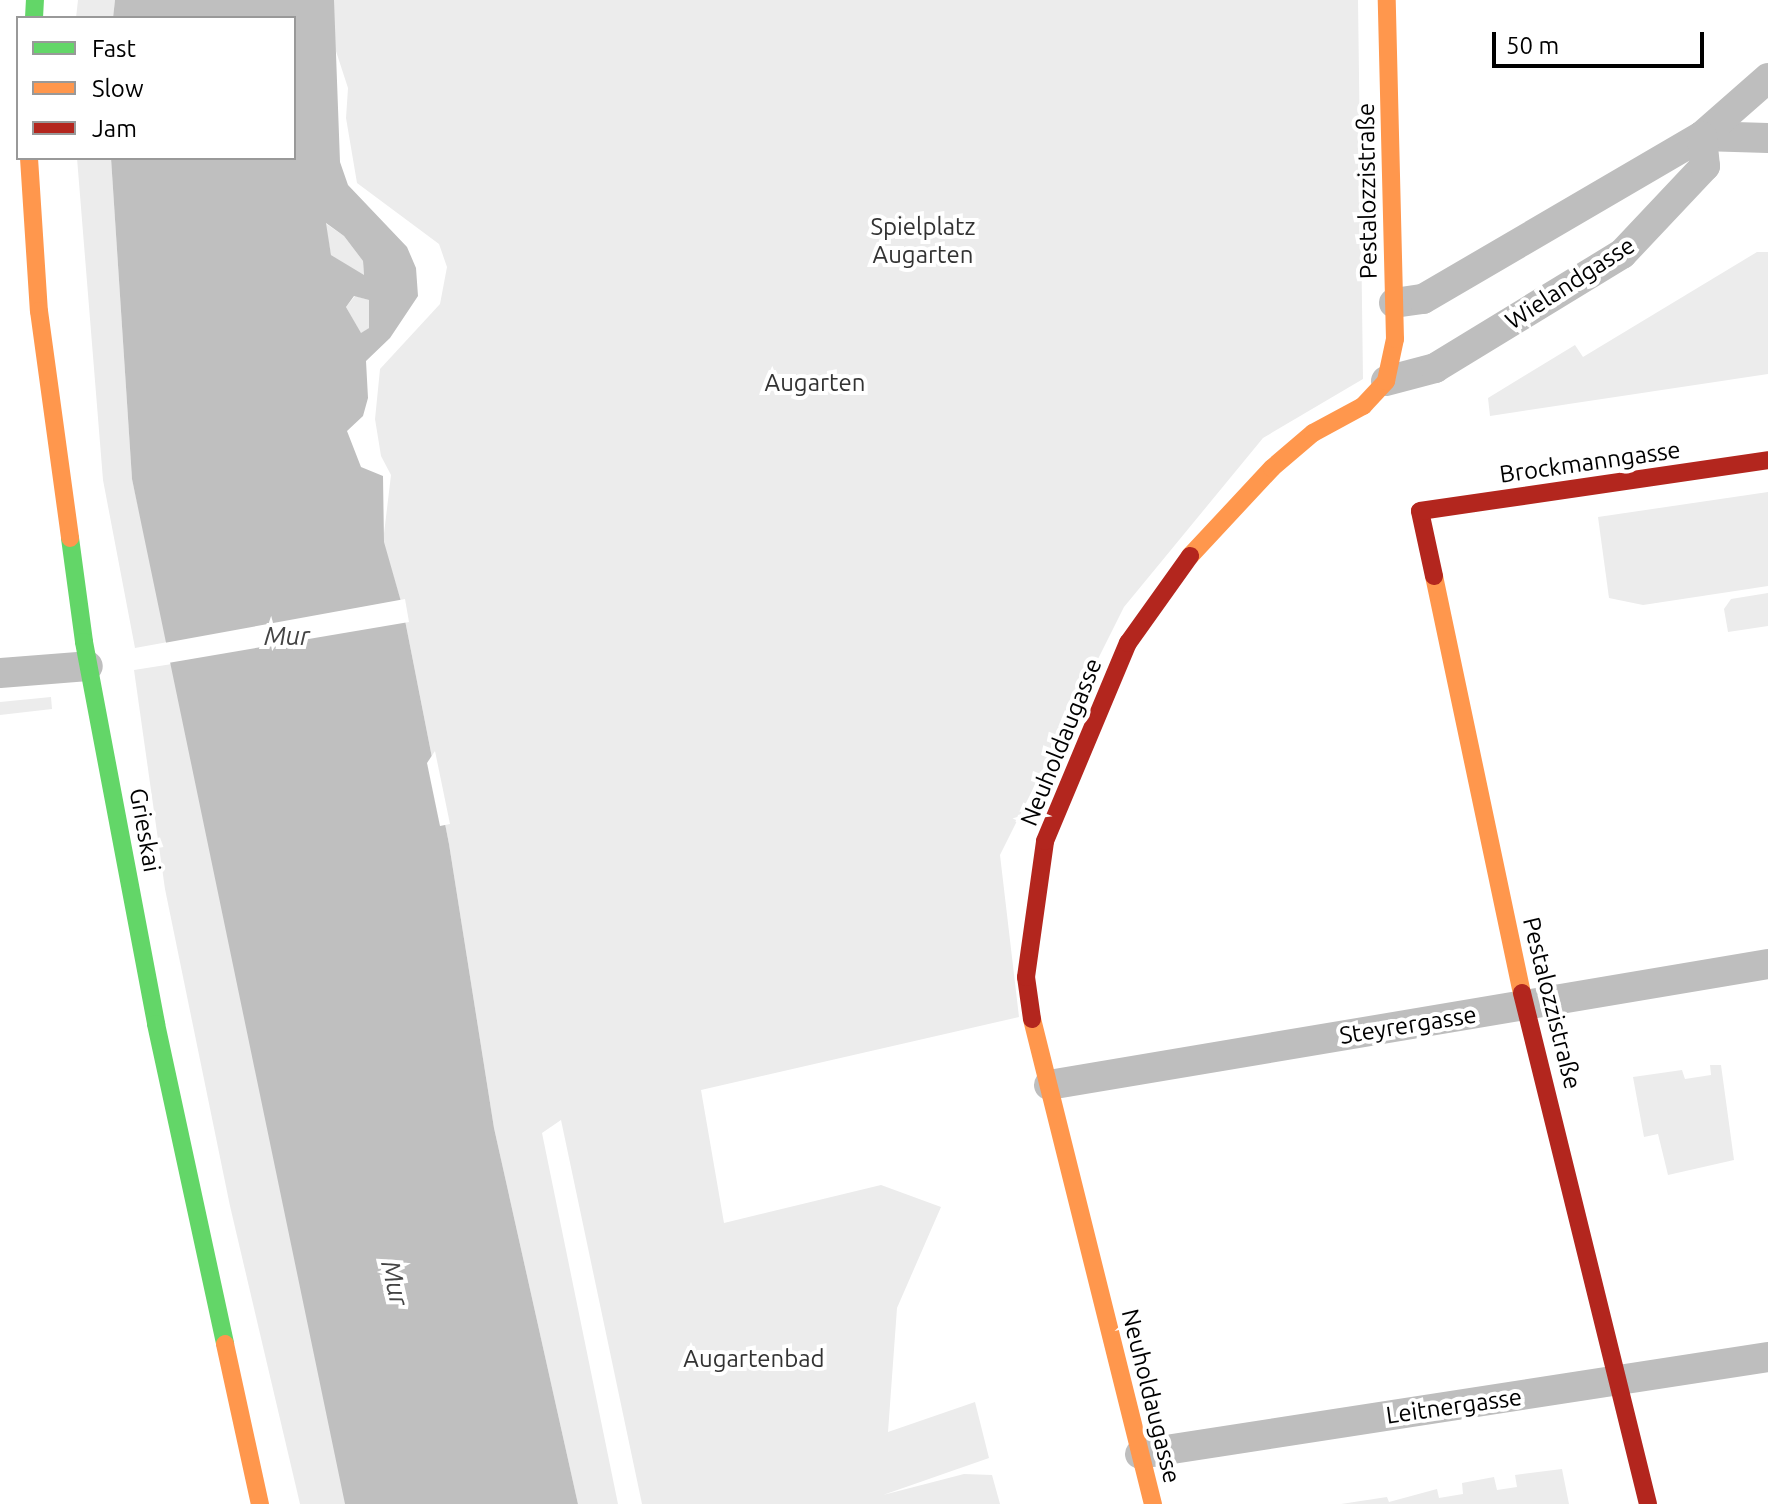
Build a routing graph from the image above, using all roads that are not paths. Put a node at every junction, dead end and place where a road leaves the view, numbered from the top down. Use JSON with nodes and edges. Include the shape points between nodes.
{"nodes":[{"id":1,"x":1387,"y":0,"type":"edge"},
{"id":2,"x":1768,"y":78,"type":"edge"},
{"id":3,"x":1702,"y":136,"type":"junction"},
{"id":4,"x":1768,"y":138,"type":"edge"},
{"id":5,"x":29,"y":160,"type":"edge"},
{"id":6,"x":1394,"y":303,"type":"junction"},
{"id":7,"x":1386,"y":381,"type":"junction"},
{"id":8,"x":1768,"y":460,"type":"edge"},
{"id":9,"x":1420,"y":511,"type":"joint"},
{"id":10,"x":88,"y":666,"type":"junction"},
{"id":11,"x":0,"y":673,"type":"edge"},
{"id":12,"x":1768,"y":964,"type":"edge"},
{"id":13,"x":1526,"y":1005,"type":"junction"},
{"id":14,"x":1049,"y":1085,"type":"junction"},
{"id":15,"x":1768,"y":1357,"type":"edge"},
{"id":16,"x":1619,"y":1381,"type":"junction"},
{"id":17,"x":1140,"y":1454,"type":"junction"},
{"id":18,"x":260,"y":1504,"type":"edge"},
{"id":19,"x":1153,"y":1504,"type":"edge"},
{"id":20,"x":1648,"y":1504,"type":"edge"}],
"edges":[{"from":1,"to":6,"type":"street","name":"Pestalozzistraße"},
{"from":2,"to":3,"type":"street"},
{"from":3,"to":4,"type":"street"},
{"from":3,"to":6,"type":"street","via":[[1423,299]]},
{"from":3,"to":7,"type":"street","name":"Wielandgasse","via":[[1705,166],[1622,254],[1435,368]]},
{"from":5,"to":10,"type":"street","name":"Grieskai","via":[[39,311]]},
{"from":6,"to":7,"type":"street","name":"Pestalozzistraße","via":[[1395,339]]},
{"from":7,"to":14,"type":"street","name":"Neuholdaugasse","via":[[1363,406],[1313,433],[1272,468],[1190,556],[1128,643],[1045,841],[1026,977]]},
{"from":8,"to":9,"type":"street","name":"Brockmanngasse"},
{"from":9,"to":13,"type":"street","name":"Pestalozzistraße"},
{"from":10,"to":11,"type":"street"},
{"from":10,"to":18,"type":"street","name":"Grieskai","via":[[156,1024]]},
{"from":12,"to":13,"type":"street","name":"Steyrergasse"},
{"from":13,"to":14,"type":"street","name":"Steyrergasse"},
{"from":13,"to":16,"type":"street","name":"Pestalozzistraße"},
{"from":14,"to":17,"type":"street","name":"Neuholdaugasse"},
{"from":15,"to":16,"type":"street","name":"Leitnergasse"},
{"from":16,"to":17,"type":"street","name":"Leitnergasse"},
{"from":16,"to":20,"type":"street","name":"Pestalozzistraße"},
{"from":17,"to":19,"type":"street","name":"Neuholdaugasse"}]}
